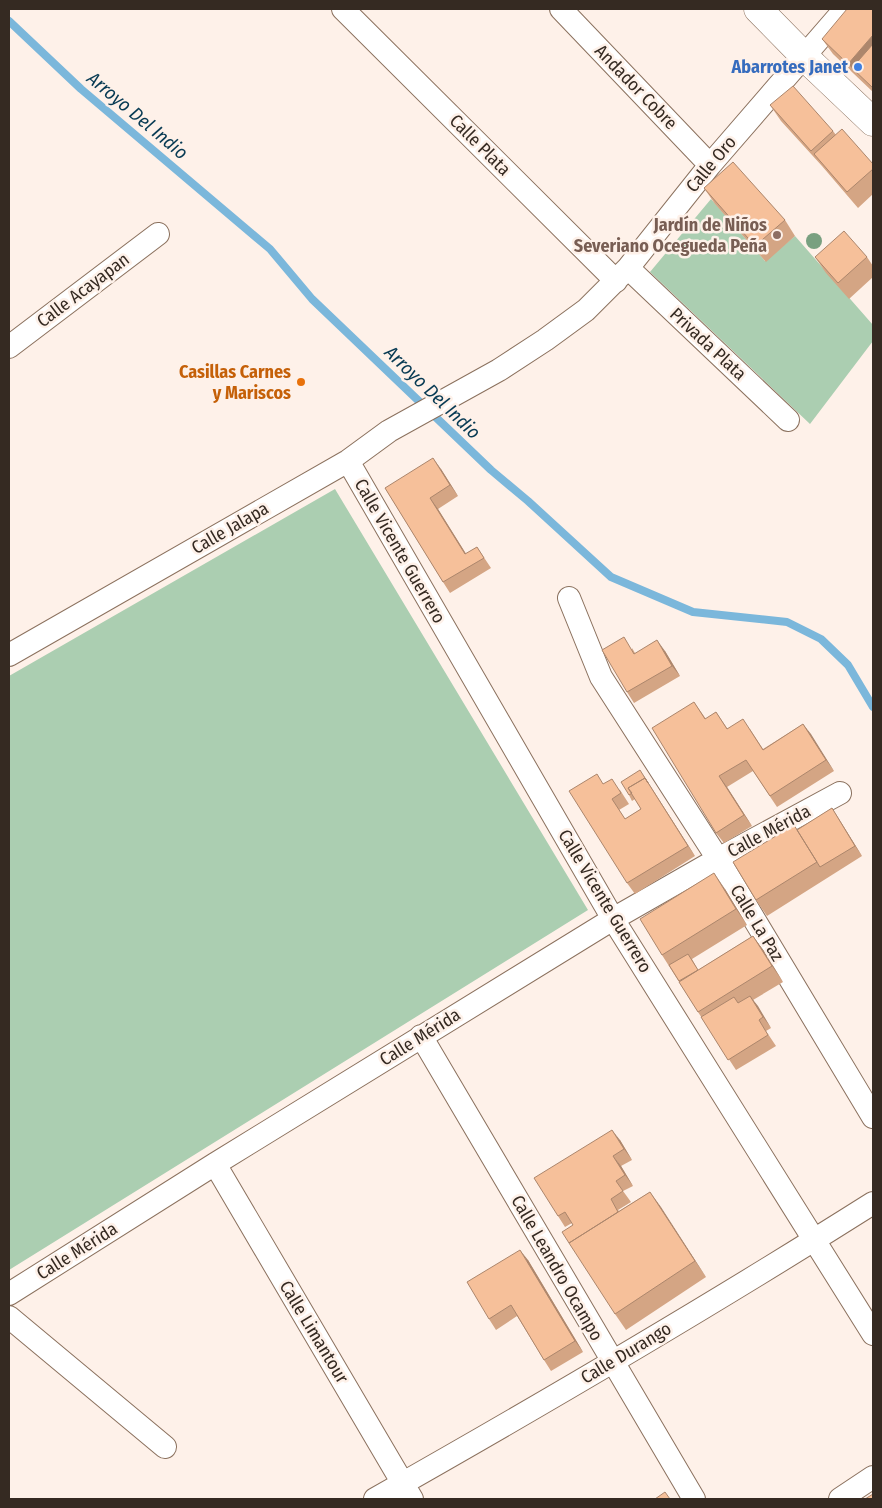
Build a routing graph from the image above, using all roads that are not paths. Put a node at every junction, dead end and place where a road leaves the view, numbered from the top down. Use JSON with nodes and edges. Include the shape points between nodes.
{"nodes":[{"id":1,"x":343,"y":9,"type":"edge"},
{"id":2,"x":561,"y":9,"type":"edge"},
{"id":3,"x":758,"y":9,"type":"edge"},
{"id":4,"x":845,"y":9,"type":"edge"},
{"id":5,"x":804,"y":56,"type":"junction"},
{"id":6,"x":873,"y":122,"type":"edge"},
{"id":7,"x":710,"y":165,"type":"junction"},
{"id":8,"x":158,"y":234,"type":"dead end"},
{"id":9,"x":622,"y":274,"type":"junction"},
{"id":10,"x":9,"y":346,"type":"edge"},
{"id":11,"x":449,"y":398,"type":"joint"},
{"id":12,"x":788,"y":420,"type":"dead end"},
{"id":13,"x":348,"y":461,"type":"junction"},
{"id":14,"x":569,"y":598,"type":"dead end"},
{"id":15,"x":9,"y":655,"type":"edge"},
{"id":16,"x":840,"y":793,"type":"dead end"},
{"id":17,"x":718,"y":859,"type":"junction"},
{"id":18,"x":613,"y":918,"type":"junction"},
{"id":19,"x":421,"y":1036,"type":"junction"},
{"id":20,"x":873,"y":1117,"type":"edge"},
{"id":21,"x":215,"y":1164,"type":"junction"},
{"id":22,"x":873,"y":1203,"type":"edge"},
{"id":23,"x":815,"y":1240,"type":"junction"},
{"id":24,"x":9,"y":1294,"type":"edge"},
{"id":25,"x":9,"y":1317,"type":"edge"},
{"id":26,"x":873,"y":1334,"type":"edge"},
{"id":27,"x":612,"y":1362,"type":"junction"},
{"id":28,"x":165,"y":1447,"type":"dead end"},
{"id":29,"x":873,"y":1477,"type":"edge"},
{"id":30,"x":408,"y":1491,"type":"edge"},
{"id":31,"x":375,"y":1499,"type":"edge"},
{"id":32,"x":694,"y":1499,"type":"edge"},
{"id":33,"x":840,"y":1499,"type":"edge"}],
"edges":[{"from":1,"to":9,"type":"street","name":"Calle Plata"},
{"from":2,"to":7,"type":"street","name":"Andador Cobre"},
{"from":3,"to":5,"type":"street"},
{"from":4,"to":5,"type":"street","name":"Calle Oro"},
{"from":5,"to":6,"type":"street"},
{"from":5,"to":7,"type":"street","name":"Calle Oro"},
{"from":7,"to":9,"type":"street","name":"Calle Oro"},
{"from":8,"to":10,"type":"street","name":"Calle Acayapan"},
{"from":9,"to":11,"type":"street","name":"Calle Oro","via":[[586,310],[546,340]]},
{"from":9,"to":12,"type":"street","name":"Privada Plata"},
{"from":11,"to":13,"type":"street","name":"Calle Jalapa","via":[[389,431]]},
{"from":13,"to":15,"type":"street","name":"Calle Jalapa"},
{"from":13,"to":18,"type":"street","name":"Calle Vicente Guerrero"},
{"from":14,"to":17,"type":"street","name":"Calle La Paz","via":[[601,677]]},
{"from":16,"to":17,"type":"street","name":"Calle Mérida"},
{"from":17,"to":18,"type":"street","name":"Calle Mérida"},
{"from":17,"to":20,"type":"street","name":"Calle La Paz"},
{"from":18,"to":19,"type":"street","name":"Calle Mérida"},
{"from":18,"to":23,"type":"street","name":"Calle Vicente Guerrero"},
{"from":19,"to":21,"type":"street","name":"Calle Mérida"},
{"from":19,"to":27,"type":"street","name":"Calle Leandro Ocampo"},
{"from":21,"to":24,"type":"street","name":"Calle Mérida"},
{"from":21,"to":30,"type":"street","name":"Calle Limantour"},
{"from":22,"to":23,"type":"street","name":"Calle Durango"},
{"from":23,"to":26,"type":"street","name":"Calle Vicente Guerrero"},
{"from":23,"to":27,"type":"street","name":"Calle Durango"},
{"from":25,"to":28,"type":"street"},
{"from":27,"to":30,"type":"street","name":"Calle Durango"},
{"from":27,"to":32,"type":"street","name":"Calle Leandro Ocampo"},
{"from":29,"to":33,"type":"street"},
{"from":30,"to":31,"type":"street","name":"Calle Durango"}]}
